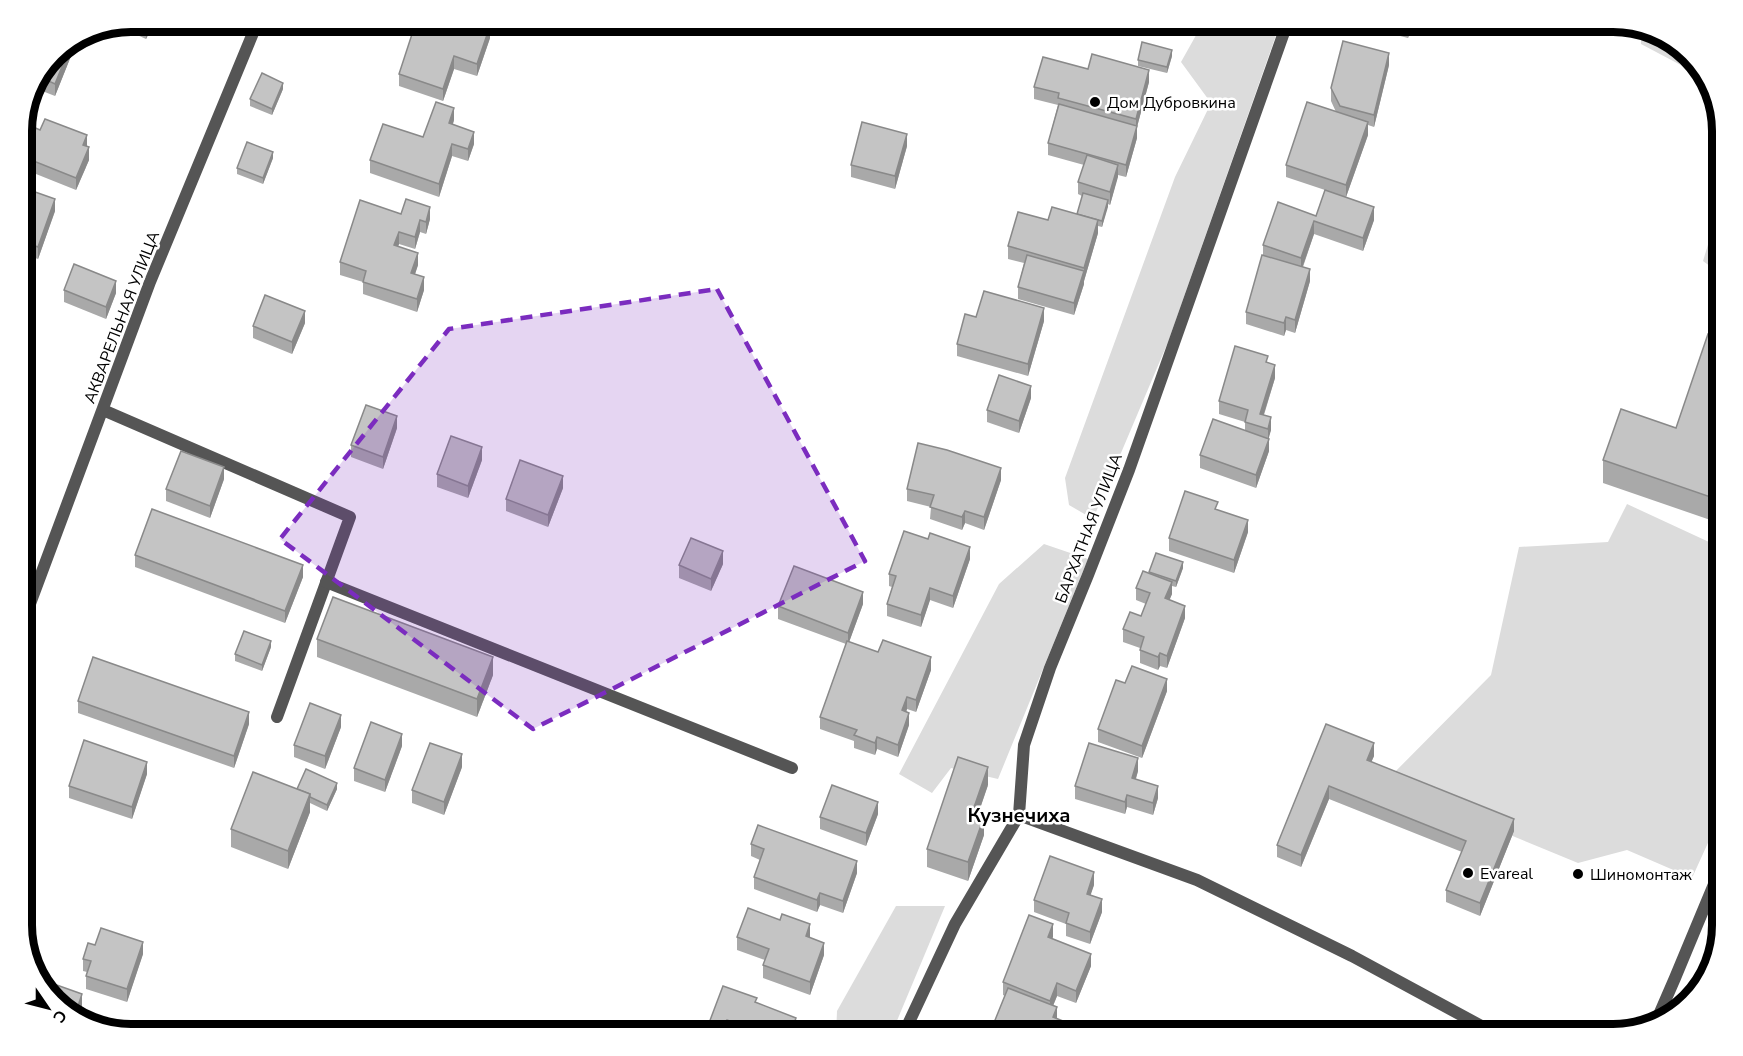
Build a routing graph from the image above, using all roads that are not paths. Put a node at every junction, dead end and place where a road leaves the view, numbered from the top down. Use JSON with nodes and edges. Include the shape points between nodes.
{"nodes":[{"id":1,"x":253,"y":32,"type":"edge"},
{"id":2,"x":1284,"y":32,"type":"edge"},
{"id":3,"x":103,"y":410,"type":"junction"},
{"id":4,"x":326,"y":582,"type":"junction"},
{"id":5,"x":32,"y":599,"type":"edge"},
{"id":6,"x":277,"y":717,"type":"dead end"},
{"id":7,"x":792,"y":768,"type":"dead end"},
{"id":8,"x":1019,"y":815,"type":"junction"},
{"id":9,"x":1712,"y":890,"type":"edge"},
{"id":10,"x":1661,"y":1012,"type":"edge"},
{"id":11,"x":908,"y":1024,"type":"edge"},
{"id":12,"x":1478,"y":1024,"type":"edge"}],
"edges":[{"from":1,"to":3,"type":"street","name":"АКВАРЕЛЬНАЯ УЛИЦА","via":[[150,282]]},
{"from":2,"to":8,"type":"street","name":"БАРХАТНАЯ УЛИЦА","via":[[1129,470],[1050,668],[1024,745]]},
{"from":3,"to":4,"type":"street","via":[[350,517]]},
{"from":3,"to":5,"type":"street","name":"АКВАРЕЛЬНАЯ УЛИЦА"},
{"from":4,"to":6,"type":"street"},
{"from":4,"to":7,"type":"street"},
{"from":8,"to":11,"type":"street","name":"БАРХАТНАЯ УЛИЦА","via":[[955,924]]},
{"from":8,"to":12,"type":"street","via":[[1197,880],[1352,956]]},
{"from":9,"to":10,"type":"street"}]}
